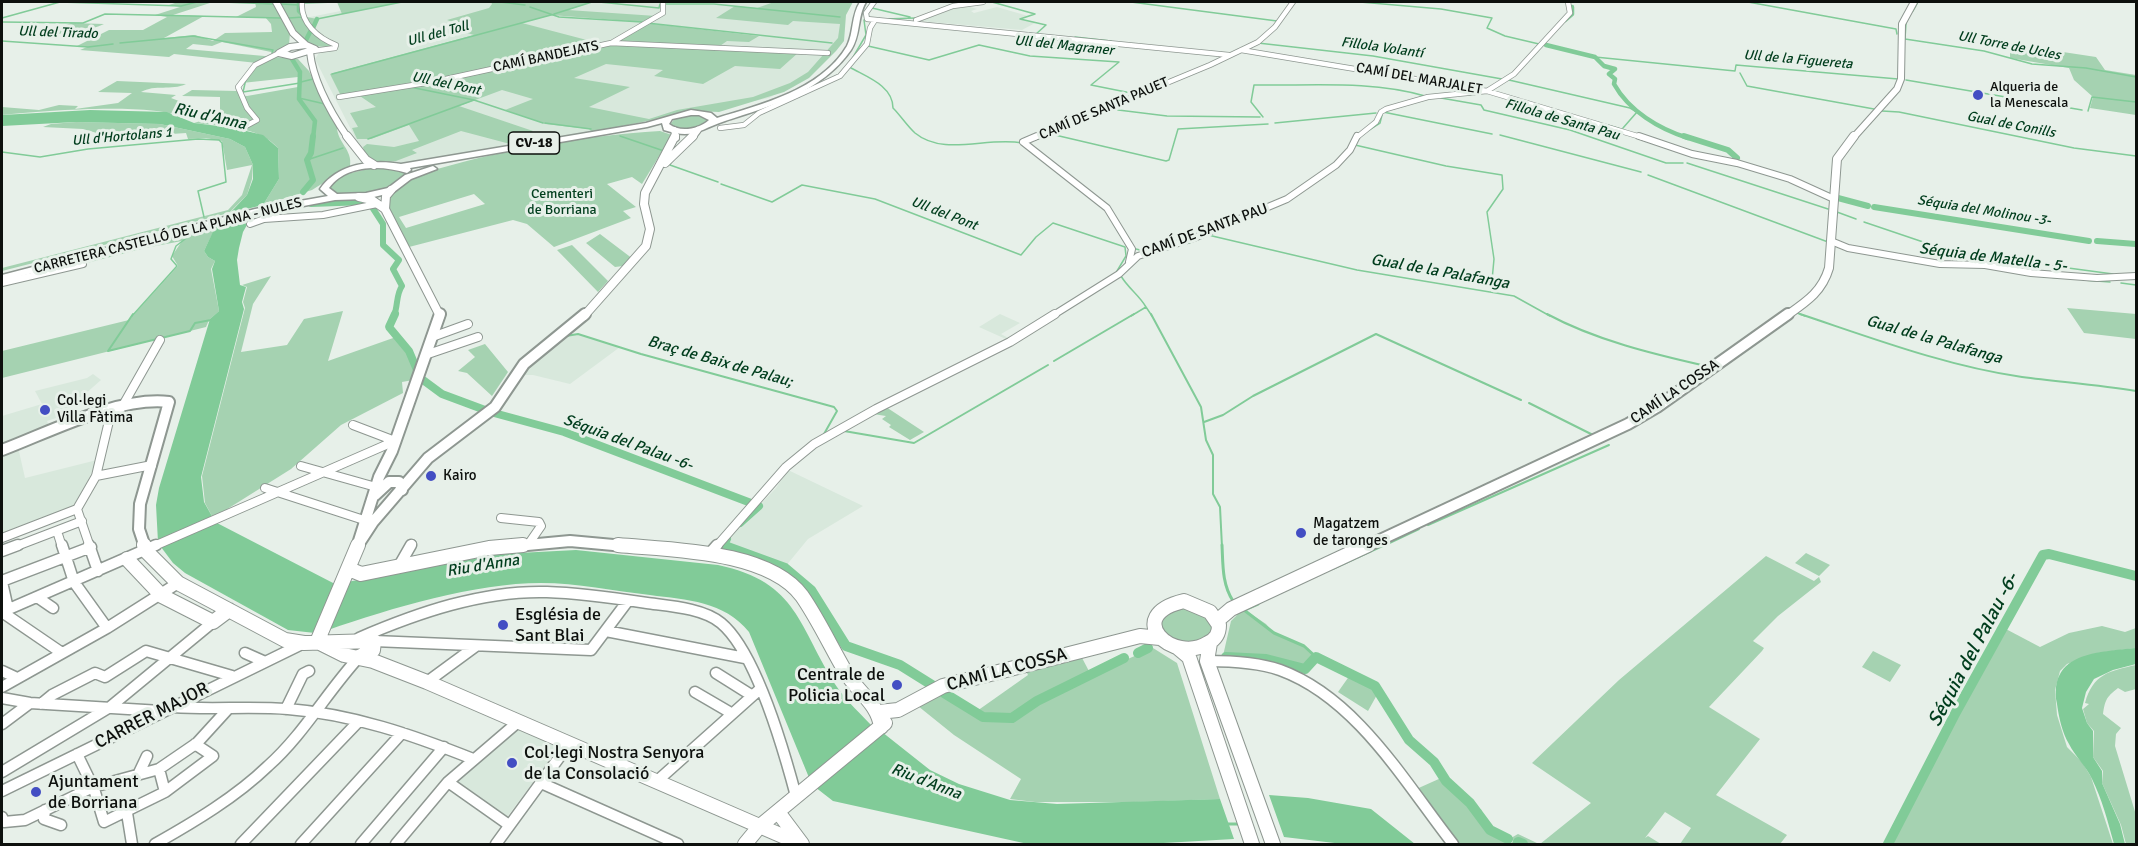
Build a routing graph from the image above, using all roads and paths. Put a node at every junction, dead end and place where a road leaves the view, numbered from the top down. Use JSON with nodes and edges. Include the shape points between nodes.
{"nodes":[{"id":1,"x":276,"y":2,"type":"edge"},
{"id":2,"x":302,"y":2,"type":"edge"},
{"id":3,"x":663,"y":2,"type":"edge"},
{"id":4,"x":856,"y":2,"type":"edge"},
{"id":5,"x":863,"y":2,"type":"edge"},
{"id":6,"x":874,"y":2,"type":"edge"},
{"id":7,"x":983,"y":2,"type":"edge"},
{"id":8,"x":1293,"y":2,"type":"edge"},
{"id":9,"x":1568,"y":2,"type":"edge"},
{"id":10,"x":1914,"y":2,"type":"edge"},
{"id":11,"x":875,"y":20,"type":"junction"},
{"id":12,"x":909,"y":21,"type":"junction"},
{"id":13,"x":293,"y":33,"type":"junction"},
{"id":14,"x":611,"y":43,"type":"junction"},
{"id":15,"x":306,"y":45,"type":"junction"},
{"id":16,"x":290,"y":47,"type":"junction"},
{"id":17,"x":313,"y":50,"type":"junction"},
{"id":18,"x":1241,"y":50,"type":"junction"},
{"id":19,"x":279,"y":53,"type":"junction"},
{"id":20,"x":828,"y":53,"type":"dead end"},
{"id":21,"x":1231,"y":55,"type":"junction"},
{"id":22,"x":292,"y":56,"type":"junction"},
{"id":23,"x":311,"y":68,"type":"junction"},
{"id":24,"x":1487,"y":92,"type":"junction"},
{"id":25,"x":339,"y":97,"type":"dead end"},
{"id":26,"x":709,"y":124,"type":"junction"},
{"id":27,"x":670,"y":126,"type":"junction"},
{"id":28,"x":244,"y":127,"type":"dead end"},
{"id":29,"x":346,"y":135,"type":"junction"},
{"id":30,"x":374,"y":165,"type":"junction"},
{"id":31,"x":401,"y":167,"type":"junction"},
{"id":32,"x":346,"y":172,"type":"junction"},
{"id":33,"x":408,"y":177,"type":"junction"},
{"id":34,"x":651,"y":179,"type":"junction"},
{"id":35,"x":324,"y":189,"type":"junction"},
{"id":36,"x":391,"y":190,"type":"junction"},
{"id":37,"x":335,"y":197,"type":"junction"},
{"id":38,"x":359,"y":197,"type":"junction"},
{"id":39,"x":1834,"y":199,"type":"junction"},
{"id":40,"x":381,"y":206,"type":"junction"},
{"id":41,"x":258,"y":210,"type":"junction"},
{"id":42,"x":223,"y":219,"type":"junction"},
{"id":43,"x":250,"y":224,"type":"dead end"},
{"id":44,"x":1831,"y":241,"type":"junction"},
{"id":45,"x":1129,"y":262,"type":"junction"},
{"id":46,"x":83,"y":264,"type":"dead end"},
{"id":47,"x":2,"y":273,"type":"edge"},
{"id":48,"x":2136,"y":276,"type":"edge"},
{"id":49,"x":2,"y":278,"type":"edge"},
{"id":50,"x":2,"y":284,"type":"edge"},
{"id":51,"x":468,"y":324,"type":"dead end"},
{"id":52,"x":435,"y":336,"type":"junction"},
{"id":53,"x":478,"y":337,"type":"dead end"},
{"id":54,"x":160,"y":340,"type":"dead end"},
{"id":55,"x":428,"y":354,"type":"junction"},
{"id":56,"x":122,"y":407,"type":"junction"},
{"id":57,"x":353,"y":425,"type":"dead end"},
{"id":58,"x":389,"y":447,"type":"junction"},
{"id":59,"x":2,"y":450,"type":"edge"},
{"id":60,"x":152,"y":465,"type":"junction"},
{"id":61,"x":301,"y":466,"type":"dead end"},
{"id":62,"x":383,"y":471,"type":"junction"},
{"id":63,"x":325,"y":473,"type":"junction"},
{"id":64,"x":96,"y":476,"type":"junction"},
{"id":65,"x":265,"y":488,"type":"dead end"},
{"id":66,"x":395,"y":488,"type":"junction"},
{"id":67,"x":278,"y":493,"type":"junction"},
{"id":68,"x":375,"y":493,"type":"junction"},
{"id":69,"x":77,"y":509,"type":"junction"},
{"id":70,"x":501,"y":518,"type":"dead end"},
{"id":71,"x":82,"y":521,"type":"junction"},
{"id":72,"x":370,"y":522,"type":"junction"},
{"id":73,"x":57,"y":531,"type":"junction"},
{"id":74,"x":2,"y":538,"type":"edge"},
{"id":75,"x":530,"y":542,"type":"junction"},
{"id":76,"x":412,"y":544,"type":"dead end"},
{"id":77,"x":91,"y":547,"type":"junction"},
{"id":78,"x":2,"y":551,"type":"edge"},
{"id":79,"x":146,"y":551,"type":"junction"},
{"id":80,"x":710,"y":553,"type":"junction"},
{"id":81,"x":67,"y":557,"type":"junction"},
{"id":82,"x":127,"y":559,"type":"junction"},
{"id":83,"x":398,"y":567,"type":"junction"},
{"id":84,"x":349,"y":569,"type":"junction"},
{"id":85,"x":98,"y":571,"type":"junction"},
{"id":86,"x":2,"y":581,"type":"edge"},
{"id":87,"x":74,"y":582,"type":"junction"},
{"id":88,"x":178,"y":583,"type":"junction"},
{"id":89,"x":162,"y":596,"type":"junction"},
{"id":90,"x":37,"y":597,"type":"junction"},
{"id":91,"x":627,"y":602,"type":"junction"},
{"id":92,"x":53,"y":608,"type":"dead end"},
{"id":93,"x":1209,"y":609,"type":"junction"},
{"id":94,"x":1231,"y":609,"type":"junction"},
{"id":95,"x":229,"y":610,"type":"junction"},
{"id":96,"x":4,"y":611,"type":"edge"},
{"id":97,"x":1218,"y":620,"type":"junction"},
{"id":98,"x":213,"y":622,"type":"junction"},
{"id":99,"x":1153,"y":625,"type":"junction"},
{"id":100,"x":108,"y":628,"type":"junction"},
{"id":101,"x":606,"y":631,"type":"junction"},
{"id":102,"x":1140,"y":636,"type":"junction"},
{"id":103,"x":1160,"y":638,"type":"junction"},
{"id":104,"x":314,"y":639,"type":"junction"},
{"id":105,"x":351,"y":641,"type":"junction"},
{"id":106,"x":374,"y":641,"type":"junction"},
{"id":107,"x":1210,"y":643,"type":"junction"},
{"id":108,"x":477,"y":645,"type":"junction"},
{"id":109,"x":1177,"y":648,"type":"junction"},
{"id":110,"x":62,"y":653,"type":"junction"},
{"id":111,"x":246,"y":653,"type":"dead end"},
{"id":112,"x":352,"y":656,"type":"junction"},
{"id":113,"x":169,"y":657,"type":"junction"},
{"id":114,"x":745,"y":658,"type":"junction"},
{"id":115,"x":263,"y":661,"type":"junction"},
{"id":116,"x":1207,"y":661,"type":"junction"},
{"id":117,"x":2,"y":671,"type":"edge"},
{"id":118,"x":309,"y":671,"type":"dead end"},
{"id":119,"x":716,"y":673,"type":"dead end"},
{"id":120,"x":232,"y":676,"type":"junction"},
{"id":121,"x":17,"y":678,"type":"junction"},
{"id":122,"x":427,"y":682,"type":"junction"},
{"id":123,"x":2,"y":687,"type":"edge"},
{"id":124,"x":695,"y":692,"type":"dead end"},
{"id":125,"x":755,"y":692,"type":"junction"},
{"id":126,"x":2,"y":698,"type":"edge"},
{"id":127,"x":30,"y":703,"type":"junction"},
{"id":128,"x":41,"y":704,"type":"junction"},
{"id":129,"x":172,"y":706,"type":"junction"},
{"id":130,"x":110,"y":707,"type":"junction"},
{"id":131,"x":228,"y":709,"type":"junction"},
{"id":132,"x":286,"y":709,"type":"junction"},
{"id":133,"x":898,"y":710,"type":"junction"},
{"id":134,"x":161,"y":711,"type":"junction"},
{"id":135,"x":313,"y":712,"type":"junction"},
{"id":136,"x":879,"y":712,"type":"junction"},
{"id":137,"x":731,"y":713,"type":"junction"},
{"id":138,"x":359,"y":721,"type":"junction"},
{"id":139,"x":518,"y":722,"type":"junction"},
{"id":140,"x":2,"y":724,"type":"edge"},
{"id":141,"x":880,"y":728,"type":"junction"},
{"id":142,"x":402,"y":733,"type":"junction"},
{"id":143,"x":195,"y":744,"type":"junction"},
{"id":144,"x":569,"y":744,"type":"junction"},
{"id":145,"x":444,"y":747,"type":"junction"},
{"id":146,"x":77,"y":754,"type":"junction"},
{"id":147,"x":147,"y":756,"type":"dead end"},
{"id":148,"x":473,"y":759,"type":"junction"},
{"id":149,"x":159,"y":769,"type":"junction"},
{"id":150,"x":2,"y":772,"type":"edge"},
{"id":151,"x":138,"y":775,"type":"junction"},
{"id":152,"x":448,"y":782,"type":"junction"},
{"id":153,"x":656,"y":782,"type":"junction"},
{"id":154,"x":541,"y":783,"type":"junction"},
{"id":155,"x":94,"y":789,"type":"junction"},
{"id":156,"x":2,"y":791,"type":"edge"},
{"id":157,"x":165,"y":792,"type":"junction"},
{"id":158,"x":797,"y":797,"type":"junction"},
{"id":159,"x":45,"y":810,"type":"junction"},
{"id":160,"x":778,"y":812,"type":"junction"},
{"id":161,"x":127,"y":813,"type":"junction"},
{"id":162,"x":2,"y":818,"type":"edge"},
{"id":163,"x":61,"y":825,"type":"dead end"},
{"id":164,"x":509,"y":825,"type":"junction"},
{"id":165,"x":759,"y":827,"type":"junction"},
{"id":166,"x":1271,"y":841,"type":"edge"},
{"id":167,"x":1251,"y":842,"type":"edge"},
{"id":168,"x":132,"y":844,"type":"edge"},
{"id":169,"x":154,"y":844,"type":"edge"},
{"id":170,"x":241,"y":844,"type":"edge"},
{"id":171,"x":301,"y":844,"type":"edge"},
{"id":172,"x":361,"y":844,"type":"edge"},
{"id":173,"x":396,"y":844,"type":"edge"},
{"id":174,"x":496,"y":844,"type":"edge"},
{"id":175,"x":678,"y":844,"type":"edge"},
{"id":176,"x":745,"y":844,"type":"edge"},
{"id":177,"x":802,"y":844,"type":"edge"},
{"id":178,"x":1453,"y":844,"type":"edge"}],
"edges":[{"from":1,"to":13,"type":"street"},
{"from":2,"to":17,"type":"street","via":[[301,11],[309,17],[310,29],[335,48]]},
{"from":3,"to":14,"type":"street","via":[[663,13]]},
{"from":4,"to":26,"type":"main road","number":"CV-18","via":[[849,17],[847,40],[811,79]]},
{"from":5,"to":26,"type":"main road","number":"CV-18","via":[[854,40],[818,79],[773,103]]},
{"from":6,"to":11,"type":"street","via":[[864,17]]},
{"from":7,"to":12,"type":"street","via":[[953,6],[936,15]]},
{"from":8,"to":18,"type":"street","name":"CAMÍ DE SANTA PAUET","via":[[1275,27]]},
{"from":9,"to":24,"type":"street","name":"CAMÍ DE SANTA PAU","via":[[1570,13],[1514,74]]},
{"from":10,"to":39,"type":"street","name":"CAMÍ LA COSSA","via":[[1902,24],[1898,89],[1839,155]]},
{"from":11,"to":12,"type":"street"},
{"from":11,"to":26,"type":"street","via":[[867,44],[840,76],[759,113],[744,125]]},
{"from":12,"to":21,"type":"street"},
{"from":13,"to":15,"type":"street"},
{"from":13,"to":16,"type":"street"},
{"from":14,"to":20,"type":"street","name":"CAMÍ BANDEJATS"},
{"from":14,"to":25,"type":"street","name":"CAMÍ BANDEJATS","via":[[432,82]]},
{"from":15,"to":16,"type":"street"},
{"from":15,"to":17,"type":"street"},
{"from":16,"to":19,"type":"street"},
{"from":17,"to":22,"type":"street"},
{"from":17,"to":23,"type":"street"},
{"from":18,"to":21,"type":"street","name":"CAMÍ DE SANTA PAUET"},
{"from":18,"to":24,"type":"street","name":"CAMÍ DEL MARJALET"},
{"from":19,"to":22,"type":"street"},
{"from":19,"to":28,"type":"street","via":[[268,55],[253,66],[238,87],[257,120]]},
{"from":21,"to":45,"type":"street","name":"CAMÍ DE SANTA PAUET","via":[[1023,142],[1108,209],[1132,249]]},
{"from":22,"to":23,"type":"street"},
{"from":23,"to":29,"type":"street"},
{"from":24,"to":39,"type":"street","name":"CAMÍ DEL MARJALET","via":[[1692,154],[1737,162],[1790,179]]},
{"from":24,"to":45,"type":"street","name":"CAMÍ DE SANTA PAU","via":[[1428,97],[1392,105],[1357,136],[1336,165],[1287,199]]},
{"from":26,"to":27,"type":"main road","number":"CV-18"},
{"from":26,"to":27,"type":"main road","number":"CV-18","via":[[684,114]]},
{"from":26,"to":34,"type":"street"},
{"from":27,"to":31,"type":"main road","number":"CV-18"},
{"from":27,"to":33,"type":"main road","number":"CV-18","via":[[543,145]]},
{"from":27,"to":34,"type":"street","via":[[676,139]]},
{"from":29,"to":30,"type":"street","via":[[364,161]]},
{"from":29,"to":32,"type":"street","via":[[355,161]]},
{"from":30,"to":31,"type":"main road","number":"CV-18"},
{"from":30,"to":32,"type":"main road","number":"CV-18"},
{"from":31,"to":33,"type":"main road","via":[[408,171]]},
{"from":32,"to":35,"type":"main road","number":"CV-18","via":[[333,178]]},
{"from":33,"to":36,"type":"main road","number":"CV-18"},
{"from":34,"to":66,"type":"street","via":[[645,193],[650,229],[646,246],[578,322],[524,364],[495,406]]},
{"from":35,"to":37,"type":"main road"},
{"from":35,"to":41,"type":"main road","name":"CARRETERA CASTELLÓ DE LA PLANA - NULES","number":"CV-18"},
{"from":36,"to":38,"type":"main road","number":"CV-18"},
{"from":36,"to":40,"type":"street"},
{"from":37,"to":38,"type":"main road","number":"CV-18"},
{"from":37,"to":41,"type":"main road","name":"CARRETERA CASTELLÓ DE LA PLANA - NULES","number":"CV-18"},
{"from":38,"to":40,"type":"street"},
{"from":39,"to":44,"type":"street","name":"CAMÍ LA COSSA"},
{"from":40,"to":43,"type":"street","via":[[264,219]]},
{"from":40,"to":52,"type":"street","via":[[439,310]]},
{"from":41,"to":42,"type":"main road","name":"CARRETERA CASTELLÓ DE LA PLANA - NULES","number":"CV-18"},
{"from":42,"to":47,"type":"main road","name":"CARRETERA CASTELLÓ DE LA PLANA - NULES","number":"CV-18"},
{"from":42,"to":49,"type":"main road","name":"CARRETERA CASTELLÓ DE LA PLANA - NULES","number":"CV-18"},
{"from":44,"to":48,"type":"street","via":[[1848,248],[1940,264],[2086,277]]},
{"from":44,"to":94,"type":"street","name":"CAMÍ LA COSSA","via":[[1824,284],[1812,298],[1657,407]]},
{"from":45,"to":80,"type":"street","name":"CAMÍ DE SANTA PAU","via":[[1119,274],[1010,342],[814,444],[786,467]]},
{"from":46,"to":50,"type":"street"},
{"from":51,"to":52,"type":"street"},
{"from":52,"to":55,"type":"street"},
{"from":53,"to":55,"type":"street"},
{"from":54,"to":56,"type":"street"},
{"from":55,"to":58,"type":"street"},
{"from":56,"to":59,"type":"street"},
{"from":56,"to":60,"type":"street","via":[[166,400],[170,406]]},
{"from":56,"to":64,"type":"street","via":[[106,428]]},
{"from":57,"to":58,"type":"street"},
{"from":58,"to":62,"type":"street"},
{"from":58,"to":63,"type":"street"},
{"from":60,"to":64,"type":"street"},
{"from":60,"to":79,"type":"street","via":[[140,504],[139,529]]},
{"from":61,"to":63,"type":"street"},
{"from":62,"to":66,"type":"street"},
{"from":62,"to":68,"type":"street"},
{"from":63,"to":67,"type":"street"},
{"from":63,"to":68,"type":"street"},
{"from":64,"to":69,"type":"street"},
{"from":65,"to":67,"type":"street"},
{"from":66,"to":68,"type":"street","via":[[384,484]]},
{"from":66,"to":68,"type":"street","via":[[381,501]]},
{"from":66,"to":72,"type":"street"},
{"from":67,"to":72,"type":"street"},
{"from":67,"to":79,"type":"street"},
{"from":68,"to":72,"type":"street"},
{"from":69,"to":71,"type":"street"},
{"from":69,"to":74,"type":"street"},
{"from":70,"to":75,"type":"street","via":[[539,522],[541,526]]},
{"from":71,"to":73,"type":"street"},
{"from":71,"to":77,"type":"street"},
{"from":72,"to":84,"type":"street"},
{"from":73,"to":78,"type":"street"},
{"from":73,"to":81,"type":"street"},
{"from":75,"to":80,"type":"street","via":[[570,541]]},
{"from":75,"to":83,"type":"street"},
{"from":76,"to":83,"type":"street"},
{"from":77,"to":81,"type":"street"},
{"from":77,"to":85,"type":"street"},
{"from":79,"to":82,"type":"street"},
{"from":79,"to":88,"type":"street"},
{"from":80,"to":136,"type":"street","via":[[763,568],[793,586],[807,603],[849,678]]},
{"from":81,"to":86,"type":"street"},
{"from":81,"to":87,"type":"street"},
{"from":82,"to":85,"type":"street"},
{"from":82,"to":89,"type":"street"},
{"from":83,"to":84,"type":"street","via":[[362,574]]},
{"from":84,"to":104,"type":"street"},
{"from":85,"to":87,"type":"street"},
{"from":86,"to":96,"type":"street"},
{"from":87,"to":90,"type":"street"},
{"from":87,"to":100,"type":"street"},
{"from":88,"to":89,"type":"street"},
{"from":88,"to":95,"type":"street"},
{"from":89,"to":98,"type":"street"},
{"from":89,"to":100,"type":"street"},
{"from":90,"to":92,"type":"street"},
{"from":90,"to":96,"type":"street"},
{"from":91,"to":101,"type":"street"},
{"from":91,"to":105,"type":"street","via":[[547,592],[496,596],[411,616]]},
{"from":91,"to":114,"type":"street","via":[[705,614],[732,631]]},
{"from":93,"to":94,"type":"street","name":"CAMÍ LA COSSA"},
{"from":93,"to":97,"type":"street"},
{"from":93,"to":99,"type":"street","via":[[1193,602],[1176,601],[1156,613]]},
{"from":94,"to":97,"type":"street","name":"CAMÍ LA COSSA"},
{"from":95,"to":98,"type":"street"},
{"from":95,"to":104,"type":"street","via":[[285,640]]},
{"from":96,"to":110,"type":"street"},
{"from":97,"to":107,"type":"street","via":[[1218,632]]},
{"from":98,"to":113,"type":"street"},
{"from":99,"to":102,"type":"street","name":"CAMÍ LA COSSA"},
{"from":99,"to":103,"type":"street"},
{"from":100,"to":110,"type":"street"},
{"from":101,"to":108,"type":"street","via":[[591,650]]},
{"from":101,"to":114,"type":"street"},
{"from":102,"to":103,"type":"street","name":"CAMÍ LA COSSA"},
{"from":102,"to":133,"type":"street","name":"CAMÍ LA COSSA","via":[[944,686]]},
{"from":103,"to":109,"type":"street"},
{"from":104,"to":105,"type":"street"},
{"from":104,"to":112,"type":"street"},
{"from":104,"to":115,"type":"street","name":"CARRER MAJOR"},
{"from":105,"to":106,"type":"street"},
{"from":105,"to":112,"type":"street","via":[[343,650]]},
{"from":106,"to":108,"type":"street"},
{"from":106,"to":112,"type":"street","via":[[373,650]]},
{"from":107,"to":109,"type":"street"},
{"from":107,"to":116,"type":"street"},
{"from":108,"to":122,"type":"street"},
{"from":109,"to":167,"type":"street","via":[[1189,657]]},
{"from":110,"to":121,"type":"street"},
{"from":111,"to":115,"type":"street"},
{"from":112,"to":122,"type":"street"},
{"from":112,"to":135,"type":"street"},
{"from":113,"to":120,"type":"street"},
{"from":113,"to":128,"type":"street","via":[[146,651],[105,677],[95,673]]},
{"from":113,"to":130,"type":"street"},
{"from":114,"to":125,"type":"street"},
{"from":115,"to":120,"type":"street","name":"CARRER MAJOR"},
{"from":116,"to":166,"type":"street"},
{"from":116,"to":178,"type":"street","via":[[1280,670],[1345,712]]},
{"from":117,"to":121,"type":"street"},
{"from":118,"to":132,"type":"street","via":[[303,674]]},
{"from":119,"to":125,"type":"street"},
{"from":120,"to":129,"type":"street","name":"CARRER MAJOR"},
{"from":121,"to":123,"type":"street"},
{"from":122,"to":139,"type":"street"},
{"from":124,"to":137,"type":"street"},
{"from":125,"to":137,"type":"street"},
{"from":125,"to":158,"type":"street"},
{"from":126,"to":127,"type":"street"},
{"from":127,"to":128,"type":"street"},
{"from":127,"to":140,"type":"street"},
{"from":128,"to":130,"type":"street"},
{"from":129,"to":131,"type":"street"},
{"from":129,"to":134,"type":"street","name":"CARRER MAJOR"},
{"from":130,"to":134,"type":"street"},
{"from":130,"to":150,"type":"street"},
{"from":131,"to":132,"type":"street"},
{"from":131,"to":143,"type":"street","via":[[215,728]]},
{"from":132,"to":135,"type":"street"},
{"from":133,"to":136,"type":"street","name":"CAMÍ LA COSSA"},
{"from":133,"to":141,"type":"street"},
{"from":134,"to":146,"type":"street","name":"CARRER MAJOR"},
{"from":135,"to":138,"type":"street"},
{"from":135,"to":169,"type":"street","via":[[268,767],[189,825]]},
{"from":136,"to":141,"type":"street"},
{"from":137,"to":153,"type":"street"},
{"from":138,"to":142,"type":"street"},
{"from":138,"to":170,"type":"street"},
{"from":139,"to":144,"type":"street"},
{"from":139,"to":148,"type":"street"},
{"from":141,"to":158,"type":"street"},
{"from":142,"to":145,"type":"street"},
{"from":142,"to":171,"type":"street"},
{"from":143,"to":149,"type":"street"},
{"from":143,"to":157,"type":"street","via":[[213,756]]},
{"from":144,"to":153,"type":"street"},
{"from":144,"to":154,"type":"street"},
{"from":145,"to":148,"type":"street"},
{"from":145,"to":172,"type":"street"},
{"from":146,"to":155,"type":"street"},
{"from":146,"to":156,"type":"street","name":"CARRER MAJOR"},
{"from":147,"to":151,"type":"street"},
{"from":148,"to":152,"type":"street"},
{"from":149,"to":151,"type":"street"},
{"from":149,"to":157,"type":"street"},
{"from":151,"to":155,"type":"street"},
{"from":152,"to":164,"type":"street"},
{"from":152,"to":173,"type":"street"},
{"from":153,"to":165,"type":"street"},
{"from":154,"to":164,"type":"street"},
{"from":154,"to":175,"type":"street"},
{"from":155,"to":159,"type":"street"},
{"from":155,"to":161,"type":"street","via":[[104,822]]},
{"from":157,"to":161,"type":"street"},
{"from":158,"to":160,"type":"street"},
{"from":159,"to":162,"type":"street","via":[[18,823],[4,822]]},
{"from":159,"to":163,"type":"street","via":[[44,819]]},
{"from":160,"to":165,"type":"street"},
{"from":160,"to":177,"type":"street"},
{"from":161,"to":168,"type":"street"},
{"from":164,"to":174,"type":"street"},
{"from":165,"to":176,"type":"street"},
{"from":165,"to":177,"type":"street"}]}
